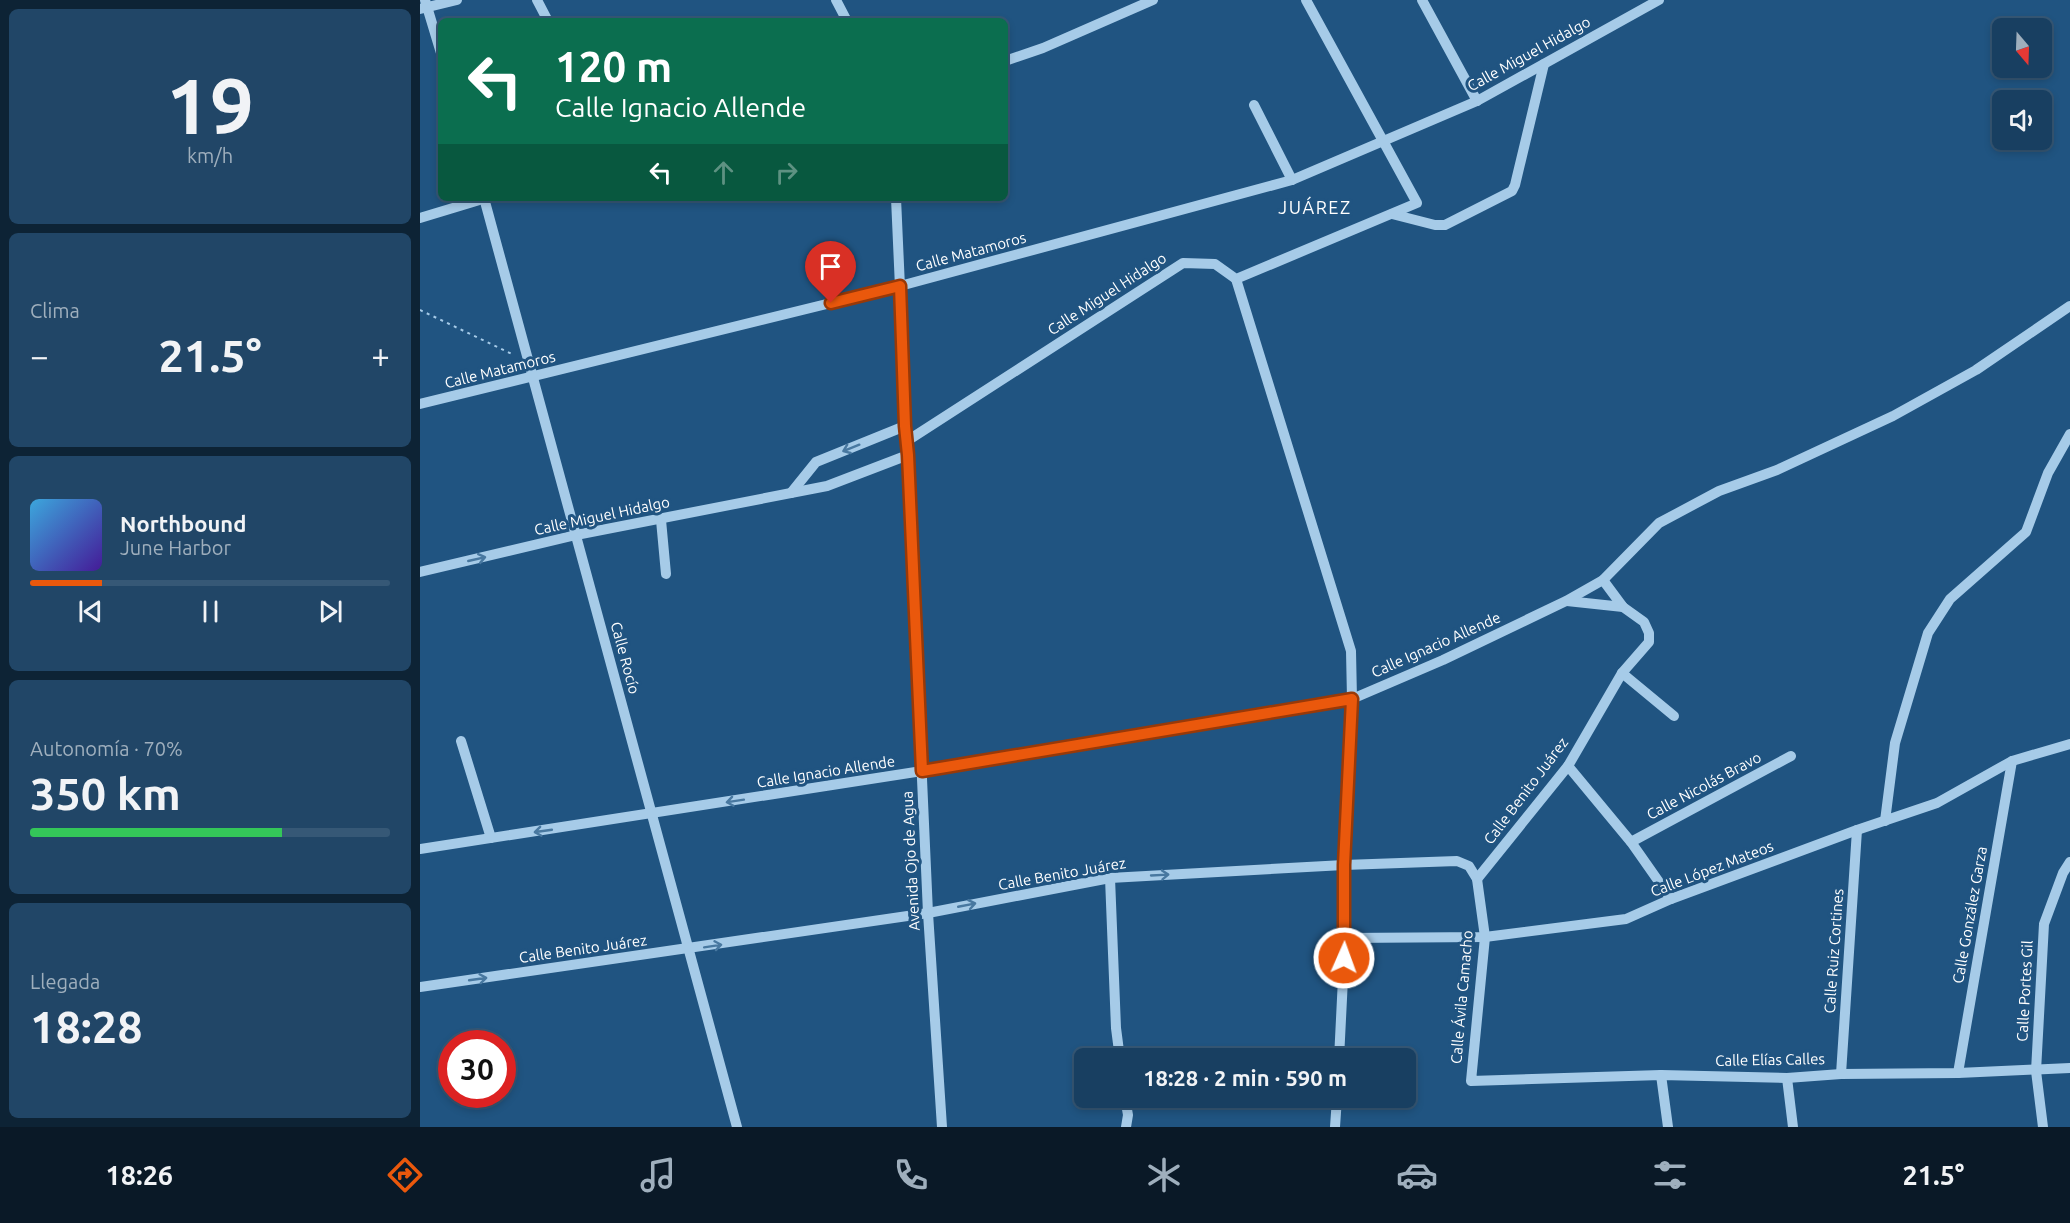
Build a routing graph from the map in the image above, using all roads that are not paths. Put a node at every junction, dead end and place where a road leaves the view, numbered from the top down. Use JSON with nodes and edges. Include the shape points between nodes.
{"nodes":[{"id":1,"x":458,"y":0,"type":"edge"},
{"id":2,"x":537,"y":0,"type":"edge"},
{"id":3,"x":836,"y":0,"type":"edge"},
{"id":4,"x":1153,"y":0,"type":"edge"},
{"id":5,"x":1306,"y":0,"type":"edge"},
{"id":6,"x":1422,"y":0,"type":"edge"},
{"id":7,"x":1659,"y":0,"type":"edge"},
{"id":8,"x":424,"y":6,"type":"edge"},
{"id":9,"x":546,"y":18,"type":"edge"},
{"id":10,"x":845,"y":18,"type":"edge"},
{"id":11,"x":438,"y":45,"type":"edge"},
{"id":12,"x":1008,"y":60,"type":"edge"},
{"id":13,"x":1544,"y":64,"type":"junction"},
{"id":14,"x":1477,"y":101,"type":"junction"},
{"id":15,"x":1254,"y":105,"type":"dead end"},
{"id":16,"x":1383,"y":141,"type":"junction"},
{"id":17,"x":1293,"y":180,"type":"junction"},
{"id":18,"x":475,"y":201,"type":"edge"},
{"id":19,"x":486,"y":201,"type":"edge"},
{"id":20,"x":896,"y":201,"type":"edge"},
{"id":21,"x":1392,"y":214,"type":"junction"},
{"id":22,"x":420,"y":218,"type":"edge"},
{"id":23,"x":1236,"y":279,"type":"junction"},
{"id":24,"x":900,"y":286,"type":"junction"},
{"id":25,"x":2070,"y":306,"type":"edge"},
{"id":26,"x":534,"y":377,"type":"junction"},
{"id":27,"x":420,"y":404,"type":"edge"},
{"id":28,"x":905,"y":426,"type":"junction"},
{"id":29,"x":2070,"y":434,"type":"edge"},
{"id":30,"x":907,"y":441,"type":"junction"},
{"id":31,"x":908,"y":455,"type":"junction"},
{"id":32,"x":790,"y":493,"type":"junction"},
{"id":33,"x":661,"y":520,"type":"junction"},
{"id":34,"x":576,"y":535,"type":"junction"},
{"id":35,"x":420,"y":573,"type":"edge"},
{"id":36,"x":666,"y":574,"type":"dead end"},
{"id":37,"x":1603,"y":580,"type":"junction"},
{"id":38,"x":1566,"y":601,"type":"junction"},
{"id":39,"x":1623,"y":607,"type":"junction"},
{"id":40,"x":1622,"y":673,"type":"junction"},
{"id":41,"x":1352,"y":699,"type":"junction"},
{"id":42,"x":1674,"y":716,"type":"dead end"},
{"id":43,"x":461,"y":741,"type":"dead end"},
{"id":44,"x":2070,"y":744,"type":"edge"},
{"id":45,"x":1791,"y":756,"type":"dead end"},
{"id":46,"x":2012,"y":761,"type":"junction"},
{"id":47,"x":1568,"y":766,"type":"junction"},
{"id":48,"x":922,"y":771,"type":"junction"},
{"id":49,"x":652,"y":814,"type":"junction"},
{"id":50,"x":1885,"y":821,"type":"junction"},
{"id":51,"x":1857,"y":830,"type":"junction"},
{"id":52,"x":491,"y":838,"type":"junction"},
{"id":53,"x":1631,"y":842,"type":"junction"},
{"id":54,"x":420,"y":849,"type":"edge"},
{"id":55,"x":2070,"y":862,"type":"edge"},
{"id":56,"x":1344,"y":865,"type":"junction"},
{"id":57,"x":1110,"y":878,"type":"junction"},
{"id":58,"x":1477,"y":879,"type":"junction"},
{"id":59,"x":1671,"y":899,"type":"junction"},
{"id":60,"x":928,"y":913,"type":"junction"},
{"id":61,"x":1485,"y":937,"type":"junction"},
{"id":62,"x":1345,"y":938,"type":"junction"},
{"id":63,"x":689,"y":949,"type":"junction"},
{"id":64,"x":420,"y":987,"type":"edge"},
{"id":65,"x":1119,"y":1048,"type":"edge"},
{"id":66,"x":1340,"y":1048,"type":"edge"},
{"id":67,"x":2070,"y":1068,"type":"edge"},
{"id":68,"x":2036,"y":1071,"type":"junction"},
{"id":69,"x":1958,"y":1073,"type":"junction"},
{"id":70,"x":1841,"y":1074,"type":"junction"},
{"id":71,"x":1661,"y":1075,"type":"junction"},
{"id":72,"x":1788,"y":1078,"type":"junction"},
{"id":73,"x":1471,"y":1081,"type":"joint"},
{"id":74,"x":1127,"y":1108,"type":"edge"},
{"id":75,"x":1336,"y":1108,"type":"edge"},
{"id":76,"x":737,"y":1127,"type":"edge"},
{"id":77,"x":942,"y":1127,"type":"edge"},
{"id":78,"x":1126,"y":1127,"type":"edge"},
{"id":79,"x":1335,"y":1127,"type":"edge"},
{"id":80,"x":1668,"y":1127,"type":"edge"},
{"id":81,"x":1793,"y":1127,"type":"edge"},
{"id":82,"x":2043,"y":1127,"type":"edge"}],
"edges":[{"from":1,"to":8,"type":"street"},
{"from":2,"to":9,"type":"street"},
{"from":3,"to":10,"type":"street"},
{"from":4,"to":12,"type":"street"},
{"from":5,"to":16,"type":"street"},
{"from":6,"to":14,"type":"street"},
{"from":7,"to":13,"type":"street","name":"Calle Miguel Hidalgo"},
{"from":8,"to":11,"type":"street"},
{"from":13,"to":14,"type":"street","name":"Calle Miguel Hidalgo"},
{"from":13,"to":21,"type":"street","via":[[1512,191],[1445,225]]},
{"from":14,"to":16,"type":"street","name":"Calle Miguel Hidalgo"},
{"from":15,"to":17,"type":"street"},
{"from":16,"to":17,"type":"street","name":"Calle Matamoros"},
{"from":16,"to":21,"type":"street","via":[[1417,203]]},
{"from":17,"to":24,"type":"street","name":"Calle Matamoros"},
{"from":18,"to":22,"type":"street"},
{"from":19,"to":26,"type":"street","name":"Calle Rocío"},
{"from":20,"to":24,"type":"street","name":"Avenida Ojo de Agua"},
{"from":21,"to":23,"type":"street"},
{"from":23,"to":30,"type":"street","name":"Calle Miguel Hidalgo","via":[[1215,264],[1183,263]]},
{"from":23,"to":41,"type":"street","via":[[1351,651]]},
{"from":24,"to":26,"type":"street","name":"Calle Matamoros"},
{"from":24,"to":28,"type":"street","name":"Avenida Ojo de Agua"},
{"from":25,"to":37,"type":"street","name":"Calle Ignacio Allende","via":[[1976,370],[1893,416],[1777,470],[1719,491],[1659,523]]},
{"from":26,"to":27,"type":"street","name":"Calle Matamoros"},
{"from":26,"to":34,"type":"street","name":"Calle Rocío"},
{"from":28,"to":30,"type":"street","name":"Avenida Ojo de Agua"},
{"from":28,"to":32,"type":"street","one_way":true,"via":[[816,462]]},
{"from":29,"to":50,"type":"street","via":[[2048,473],[2026,532],[1950,599],[1928,633],[1895,743]]},
{"from":30,"to":31,"type":"street","name":"Avenida Ojo de Agua"},
{"from":31,"to":32,"type":"street","name":"Calle Miguel Hidalgo","via":[[826,486]]},
{"from":31,"to":48,"type":"street","name":"Avenida Ojo de Agua"},
{"from":32,"to":33,"type":"street","name":"Calle Miguel Hidalgo"},
{"from":33,"to":34,"type":"street","name":"Calle Miguel Hidalgo"},
{"from":33,"to":36,"type":"street"},
{"from":35,"to":34,"type":"street","name":"Calle Miguel Hidalgo","one_way":true},
{"from":34,"to":49,"type":"street","name":"Calle Rocío"},
{"from":37,"to":38,"type":"street","name":"Calle Ignacio Allende"},
{"from":37,"to":39,"type":"street"},
{"from":38,"to":39,"type":"street"},
{"from":38,"to":41,"type":"street","name":"Calle Ignacio Allende"},
{"from":39,"to":40,"type":"street","name":"Calle Benito Juárez","via":[[1644,622],[1649,642]]},
{"from":40,"to":42,"type":"street"},
{"from":40,"to":47,"type":"street","name":"Calle Benito Juárez"},
{"from":41,"to":48,"type":"street","name":"Calle Ignacio Allende"},
{"from":41,"to":56,"type":"street"},
{"from":43,"to":52,"type":"street"},
{"from":44,"to":46,"type":"street","name":"Calle López Mateos"},
{"from":45,"to":53,"type":"street","name":"Calle Nicolás Bravo"},
{"from":46,"to":50,"type":"street","name":"Calle López Mateos","via":[[1937,804]]},
{"from":46,"to":69,"type":"street","name":"Calle González Garza"},
{"from":47,"to":53,"type":"street"},
{"from":47,"to":58,"type":"street","name":"Calle Benito Juárez"},
{"from":48,"to":49,"type":"street","name":"Calle Ignacio Allende","one_way":true},
{"from":48,"to":60,"type":"street","name":"Avenida Ojo de Agua"},
{"from":49,"to":52,"type":"street","name":"Calle Ignacio Allende","one_way":true},
{"from":49,"to":63,"type":"street","name":"Calle Rocío"},
{"from":50,"to":51,"type":"street","name":"Calle López Mateos"},
{"from":51,"to":59,"type":"street","name":"Calle López Mateos"},
{"from":51,"to":70,"type":"street","name":"Calle Ruiz Cortines"},
{"from":52,"to":54,"type":"street","name":"Calle Ignacio Allende"},
{"from":53,"to":59,"type":"street"},
{"from":55,"to":68,"type":"street","name":"Calle Portes Gil","via":[[2044,924]]},
{"from":57,"to":56,"type":"street","name":"Calle Benito Juárez","one_way":true},
{"from":56,"to":58,"type":"street","name":"Calle Benito Juárez","via":[[1457,861],[1469,866]]},
{"from":56,"to":62,"type":"street"},
{"from":60,"to":57,"type":"street","name":"Calle Benito Juárez","one_way":true},
{"from":57,"to":65,"type":"street"},
{"from":58,"to":61,"type":"street","name":"Calle Ávila Camacho"},
{"from":59,"to":61,"type":"street","name":"Calle López Mateos","via":[[1626,919]]},
{"from":63,"to":60,"type":"street","name":"Calle Benito Juárez","one_way":true},
{"from":60,"to":77,"type":"street","name":"Avenida Ojo de Agua"},
{"from":61,"to":62,"type":"street","name":"Calle López Mateos"},
{"from":61,"to":73,"type":"street","name":"Calle Ávila Camacho"},
{"from":62,"to":66,"type":"street"},
{"from":64,"to":63,"type":"street","name":"Calle Benito Juárez","one_way":true},
{"from":63,"to":76,"type":"street","name":"Calle Rocío"},
{"from":67,"to":68,"type":"street","name":"Calle Elías Calles"},
{"from":68,"to":69,"type":"street","name":"Calle Elías Calles"},
{"from":68,"to":82,"type":"street","name":"Calle Portes Gil"},
{"from":69,"to":70,"type":"street","name":"Calle Elías Calles"},
{"from":70,"to":72,"type":"street","name":"Calle Elías Calles"},
{"from":71,"to":72,"type":"street","name":"Calle Elías Calles"},
{"from":71,"to":73,"type":"street","name":"Calle Elías Calles"},
{"from":71,"to":80,"type":"street"},
{"from":72,"to":81,"type":"street"},
{"from":74,"to":78,"type":"street"},
{"from":75,"to":79,"type":"street"}]}
